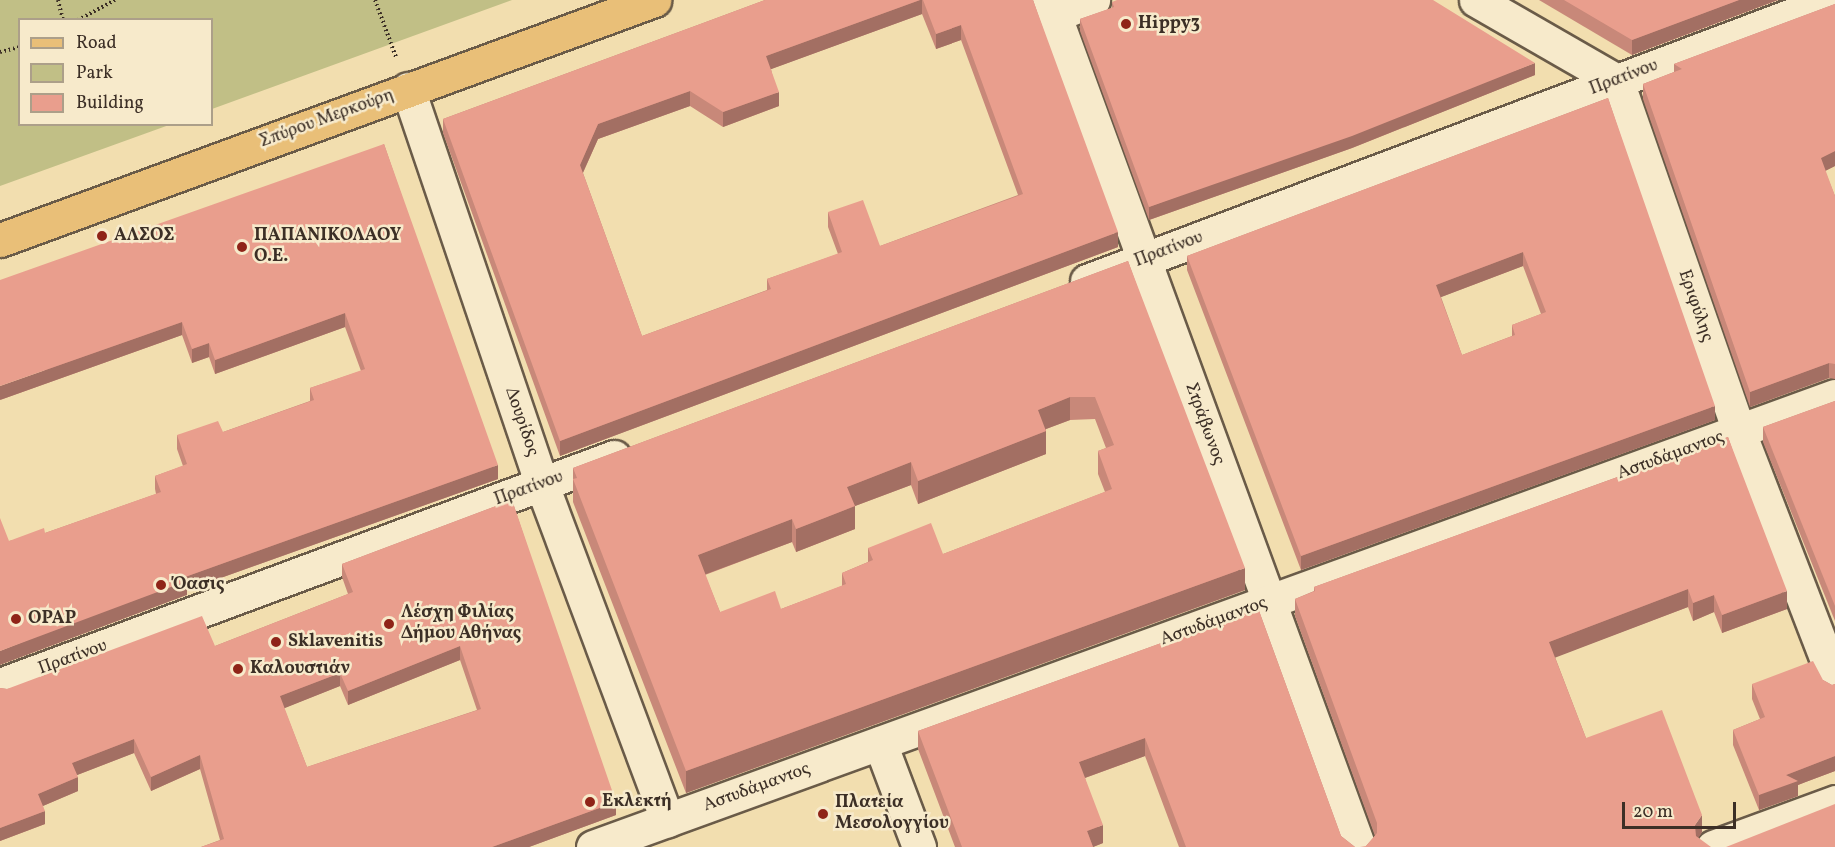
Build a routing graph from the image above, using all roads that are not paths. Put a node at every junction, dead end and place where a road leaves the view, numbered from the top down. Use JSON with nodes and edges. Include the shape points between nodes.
{"nodes":[{"id":1,"x":654,"y":0,"type":"edge"},
{"id":2,"x":1093,"y":0,"type":"edge"},
{"id":3,"x":1476,"y":0,"type":"edge"},
{"id":4,"x":1832,"y":0,"type":"edge"},
{"id":5,"x":1052,"y":8,"type":"edge"},
{"id":6,"x":1617,"y":81,"type":"junction"},
{"id":7,"x":408,"y":89,"type":"junction"},
{"id":8,"x":0,"y":240,"type":"edge"},
{"id":9,"x":1144,"y":260,"type":"junction"},
{"id":10,"x":1054,"y":293,"type":"edge"},
{"id":11,"x":1835,"y":396,"type":"edge"},
{"id":12,"x":1739,"y":432,"type":"junction"},
{"id":13,"x":642,"y":447,"type":"edge"},
{"id":14,"x":542,"y":484,"type":"junction"},
{"id":15,"x":1269,"y":602,"type":"junction"},
{"id":16,"x":1835,"y":681,"type":"edge"},
{"id":17,"x":0,"y":685,"type":"edge"},
{"id":18,"x":880,"y":743,"type":"junction"},
{"id":19,"x":1835,"y":802,"type":"edge"},
{"id":20,"x":667,"y":820,"type":"junction"},
{"id":21,"x":593,"y":847,"type":"edge"},
{"id":22,"x":919,"y":847,"type":"edge"},
{"id":23,"x":1359,"y":847,"type":"edge"},
{"id":24,"x":1713,"y":847,"type":"edge"}],
"edges":[{"from":1,"to":7,"type":"main road","name":"Σπύρου Μερκούρη"},
{"from":2,"to":5,"type":"street"},
{"from":3,"to":6,"type":"street"},
{"from":4,"to":6,"type":"street","name":"Πρατίνου"},
{"from":5,"to":9,"type":"street","name":"Στράβωνος"},
{"from":6,"to":9,"type":"street","name":"Πρατίνου"},
{"from":6,"to":12,"type":"street","name":"Εριφύλης"},
{"from":7,"to":8,"type":"main road","name":"Σπύρου Μερκούρη"},
{"from":7,"to":14,"type":"street","name":"Δουρίδος"},
{"from":9,"to":10,"type":"street","name":"Πρατίνου"},
{"from":9,"to":15,"type":"street","name":"Στράβωνος"},
{"from":11,"to":12,"type":"street","name":"Αστυδάμαντος"},
{"from":12,"to":15,"type":"street","name":"Αστυδάμαντος"},
{"from":12,"to":16,"type":"street","name":"Εριφύλης"},
{"from":13,"to":14,"type":"street","name":"Πρατίνου"},
{"from":14,"to":17,"type":"street","name":"Πρατίνου"},
{"from":14,"to":20,"type":"street","name":"Δουρίδος"},
{"from":15,"to":18,"type":"street","name":"Αστυδάμαντος"},
{"from":15,"to":23,"type":"street","name":"Στράβωνος"},
{"from":18,"to":20,"type":"street","name":"Αστυδάμαντος"},
{"from":18,"to":22,"type":"street"},
{"from":19,"to":24,"type":"street"},
{"from":20,"to":21,"type":"street","name":"Αστυδάμαντος"}]}
